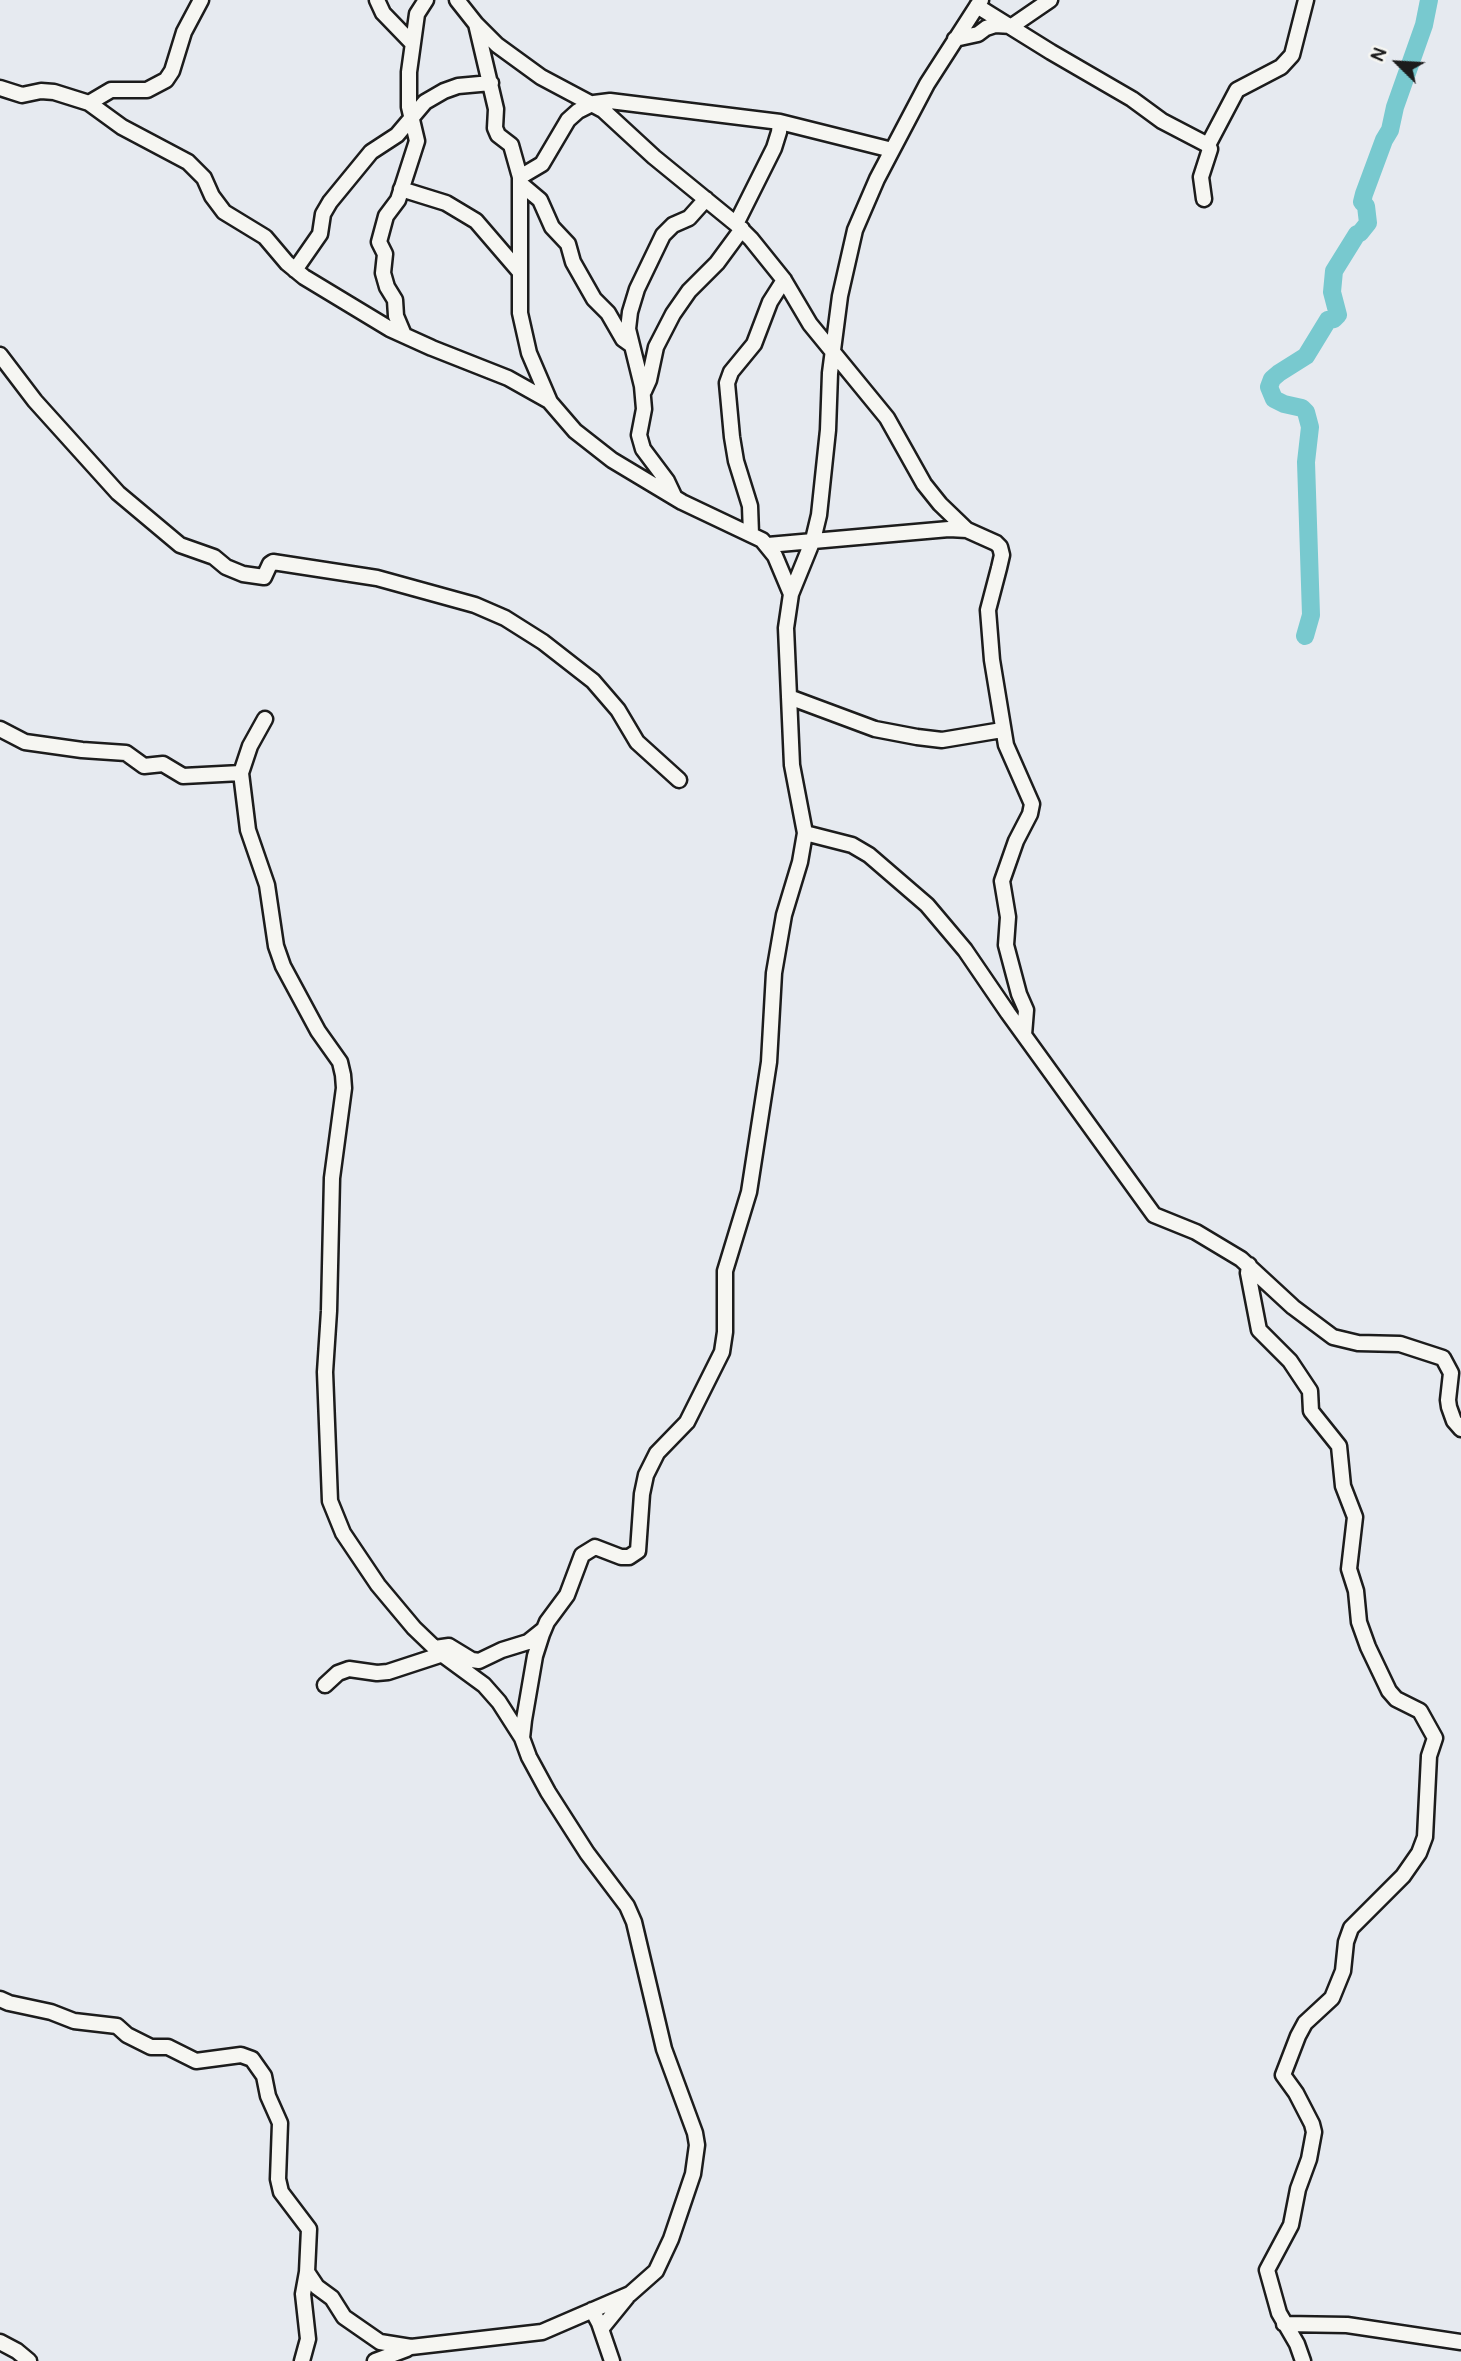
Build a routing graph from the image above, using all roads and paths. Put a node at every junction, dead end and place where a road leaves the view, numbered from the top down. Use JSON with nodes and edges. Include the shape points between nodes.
{"nodes":[{"id":1,"x":201,"y":0,"type":"edge"},
{"id":2,"x":377,"y":0,"type":"edge"},
{"id":3,"x":426,"y":0,"type":"edge"},
{"id":4,"x":457,"y":0,"type":"edge"},
{"id":5,"x":1050,"y":0,"type":"edge"},
{"id":6,"x":1306,"y":0,"type":"edge"},
{"id":7,"x":979,"y":3,"type":"edge"},
{"id":8,"x":476,"y":24,"type":"junction"},
{"id":9,"x":1012,"y":26,"type":"junction"},
{"id":10,"x":955,"y":39,"type":"junction"},
{"id":11,"x":412,"y":43,"type":"junction"},
{"id":12,"x":491,"y":83,"type":"junction"},
{"id":13,"x":0,"y":88,"type":"edge"},
{"id":14,"x":89,"y":103,"type":"junction"},
{"id":15,"x":594,"y":103,"type":"junction"},
{"id":16,"x":411,"y":119,"type":"junction"},
{"id":17,"x":780,"y":122,"type":"junction"},
{"id":18,"x":1208,"y":145,"type":"junction"},
{"id":19,"x":892,"y":150,"type":"junction"},
{"id":20,"x":521,"y":181,"type":"junction"},
{"id":21,"x":401,"y":188,"type":"junction"},
{"id":22,"x":706,"y":199,"type":"junction"},
{"id":23,"x":1204,"y":199,"type":"dead end"},
{"id":24,"x":739,"y":226,"type":"junction"},
{"id":25,"x":295,"y":270,"type":"junction"},
{"id":26,"x":519,"y":271,"type":"junction"},
{"id":27,"x":784,"y":280,"type":"junction"},
{"id":28,"x":404,"y":335,"type":"junction"},
{"id":29,"x":630,"y":344,"type":"junction"},
{"id":30,"x":833,"y":350,"type":"junction"},
{"id":31,"x":0,"y":355,"type":"edge"},
{"id":32,"x":643,"y":393,"type":"junction"},
{"id":33,"x":550,"y":402,"type":"junction"},
{"id":34,"x":675,"y":498,"type":"junction"},
{"id":35,"x":967,"y":530,"type":"junction"},
{"id":36,"x":751,"y":534,"type":"junction"},
{"id":37,"x":813,"y":540,"type":"junction"},
{"id":38,"x":768,"y":545,"type":"junction"},
{"id":39,"x":791,"y":594,"type":"junction"},
{"id":40,"x":789,"y":696,"type":"junction"},
{"id":41,"x":265,"y":719,"type":"dead end"},
{"id":42,"x":0,"y":729,"type":"edge"},
{"id":43,"x":1002,"y":730,"type":"junction"},
{"id":44,"x":241,"y":773,"type":"junction"},
{"id":45,"x":679,"y":780,"type":"dead end"},
{"id":46,"x":805,"y":833,"type":"junction"},
{"id":47,"x":1024,"y":1035,"type":"junction"},
{"id":48,"x":1249,"y":1265,"type":"junction"},
{"id":49,"x":1461,"y":1429,"type":"edge"},
{"id":50,"x":544,"y":1630,"type":"junction"},
{"id":51,"x":439,"y":1651,"type":"junction"},
{"id":52,"x":325,"y":1685,"type":"dead end"},
{"id":53,"x":522,"y":1738,"type":"junction"},
{"id":54,"x":0,"y":1999,"type":"edge"},
{"id":55,"x":307,"y":2272,"type":"junction"},
{"id":56,"x":630,"y":2294,"type":"junction"},
{"id":57,"x":592,"y":2310,"type":"junction"},
{"id":58,"x":1284,"y":2324,"type":"junction"},
{"id":59,"x":601,"y":2329,"type":"junction"},
{"id":60,"x":0,"y":2342,"type":"edge"},
{"id":61,"x":1461,"y":2342,"type":"edge"},
{"id":62,"x":411,"y":2347,"type":"junction"},
{"id":63,"x":29,"y":2361,"type":"edge"},
{"id":64,"x":302,"y":2361,"type":"edge"},
{"id":65,"x":375,"y":2361,"type":"edge"},
{"id":66,"x":612,"y":2361,"type":"edge"},
{"id":67,"x":1303,"y":2361,"type":"edge"}],
"edges":[{"from":1,"to":14,"type":"street","via":[[166,80],[136,92],[111,90]]},
{"from":2,"to":11,"type":"street","via":[[383,13]]},
{"from":3,"to":11,"type":"street","via":[[417,14]]},
{"from":4,"to":8,"type":"street"},
{"from":5,"to":9,"type":"street"},
{"from":6,"to":18,"type":"street","via":[[1292,55],[1280,68],[1237,90]]},
{"from":7,"to":9,"type":"street"},
{"from":7,"to":10,"type":"street"},
{"from":8,"to":12,"type":"street"},
{"from":8,"to":15,"type":"street","via":[[541,77]]},
{"from":9,"to":10,"type":"street","via":[[995,25]]},
{"from":9,"to":18,"type":"street"},
{"from":10,"to":19,"type":"street"},
{"from":11,"to":16,"type":"street"},
{"from":12,"to":16,"type":"street","via":[[444,91],[425,102]]},
{"from":12,"to":20,"type":"street","via":[[495,128],[511,145]]},
{"from":13,"to":14,"type":"street","via":[[22,95],[54,92]]},
{"from":14,"to":25,"type":"street","via":[[122,127],[188,162],[204,178],[224,212],[265,237]]},
{"from":15,"to":17,"type":"street","via":[[620,101]]},
{"from":15,"to":20,"type":"street","via":[[568,120],[542,164]]},
{"from":15,"to":22,"type":"street"},
{"from":16,"to":21,"type":"street","via":[[417,141]]},
{"from":16,"to":25,"type":"street","via":[[371,152],[330,202],[320,234]]},
{"from":17,"to":19,"type":"street"},
{"from":17,"to":24,"type":"street","via":[[774,148]]},
{"from":18,"to":23,"type":"street","via":[[1201,177]]},
{"from":19,"to":30,"type":"street","via":[[855,230]]},
{"from":20,"to":26,"type":"street"},
{"from":20,"to":29,"type":"street","via":[[536,194],[552,227],[568,244],[594,299]]},
{"from":21,"to":26,"type":"street","via":[[446,203],[476,221]]},
{"from":21,"to":28,"type":"street","via":[[379,242],[385,254],[382,268],[387,287]]},
{"from":22,"to":24,"type":"street"},
{"from":22,"to":29,"type":"street","via":[[689,218],[667,230],[655,247],[630,312]]},
{"from":24,"to":27,"type":"street"},
{"from":24,"to":32,"type":"street","via":[[718,264],[673,314],[656,347]]},
{"from":25,"to":28,"type":"street"},
{"from":26,"to":33,"type":"street","via":[[523,332]]},
{"from":27,"to":30,"type":"street","via":[[810,324]]},
{"from":27,"to":36,"type":"street","via":[[754,344],[727,383]]},
{"from":28,"to":33,"type":"street","via":[[508,378]]},
{"from":29,"to":32,"type":"street"},
{"from":30,"to":35,"type":"street","via":[[887,418],[925,484]]},
{"from":30,"to":37,"type":"street","via":[[822,496]]},
{"from":31,"to":45,"type":"street","via":[[118,493],[180,545],[243,574],[264,576],[273,562],[377,578],[505,618],[593,681],[637,742]]},
{"from":32,"to":34,"type":"street","via":[[639,435],[643,449]]},
{"from":33,"to":34,"type":"street","via":[[590,444]]},
{"from":34,"to":36,"type":"street"},
{"from":35,"to":37,"type":"street"},
{"from":35,"to":43,"type":"street","via":[[1001,550],[988,610]]},
{"from":36,"to":38,"type":"street"},
{"from":37,"to":38,"type":"street"},
{"from":37,"to":39,"type":"street"},
{"from":38,"to":39,"type":"street"},
{"from":39,"to":40,"type":"street","via":[[786,628]]},
{"from":40,"to":43,"type":"street","via":[[875,729],[917,737],[942,740]]},
{"from":40,"to":46,"type":"street","via":[[792,765]]},
{"from":41,"to":44,"type":"street"},
{"from":42,"to":44,"type":"street","via":[[24,742],[126,753],[144,765],[163,764],[183,776]]},
{"from":43,"to":47,"type":"street","via":[[1032,804],[1002,885],[1008,917],[1006,945],[1026,1010]]},
{"from":44,"to":51,"type":"street","via":[[248,830],[267,885],[280,958],[343,1074],[332,1178],[326,1372],[330,1501],[362,1563],[414,1628]]},
{"from":46,"to":47,"type":"street","via":[[852,845],[913,891],[965,950]]},
{"from":46,"to":50,"type":"street","via":[[774,972],[769,1062],[749,1192],[725,1271],[722,1352],[687,1423],[657,1452],[646,1475],[638,1552],[621,1557],[595,1547],[582,1555],[567,1595]]},
{"from":47,"to":48,"type":"street","via":[[1154,1215],[1196,1232]]},
{"from":48,"to":49,"type":"street","via":[[1333,1337],[1400,1345],[1443,1358],[1451,1373],[1449,1407]]},
{"from":48,"to":58,"type":"street","via":[[1259,1329],[1290,1361],[1310,1391],[1311,1411],[1339,1446],[1343,1486],[1355,1517],[1350,1576],[1359,1622],[1375,1665],[1389,1691],[1420,1711],[1435,1738],[1429,1756],[1425,1837],[1419,1853],[1403,1876],[1351,1928],[1343,1971],[1332,1998],[1305,2023],[1283,2075],[1314,2132],[1291,2225],[1267,2270]]},
{"from":50,"to":51,"type":"street","via":[[528,1642],[478,1661],[449,1646]]},
{"from":50,"to":53,"type":"street","via":[[535,1656]]},
{"from":51,"to":52,"type":"street","via":[[388,1672],[349,1669]]},
{"from":51,"to":53,"type":"street","via":[[484,1685]]},
{"from":53,"to":56,"type":"street","via":[[548,1792],[627,1906],[664,2049],[695,2133],[696,2161],[671,2239],[656,2271]]},
{"from":54,"to":55,"type":"street","via":[[74,2021],[117,2026],[151,2047],[168,2047],[196,2061],[241,2055],[253,2059],[264,2076],[280,2123],[281,2192],[309,2228]]},
{"from":55,"to":62,"type":"street","via":[[344,2317],[372,2338]]},
{"from":55,"to":64,"type":"street","via":[[303,2294],[308,2339]]},
{"from":56,"to":57,"type":"street"},
{"from":56,"to":59,"type":"street"},
{"from":57,"to":59,"type":"street"},
{"from":57,"to":62,"type":"street","via":[[542,2332]]},
{"from":58,"to":61,"type":"street","via":[[1347,2325]]},
{"from":58,"to":67,"type":"street"},
{"from":59,"to":66,"type":"street"},
{"from":60,"to":63,"type":"street"},
{"from":62,"to":65,"type":"street"}]}
